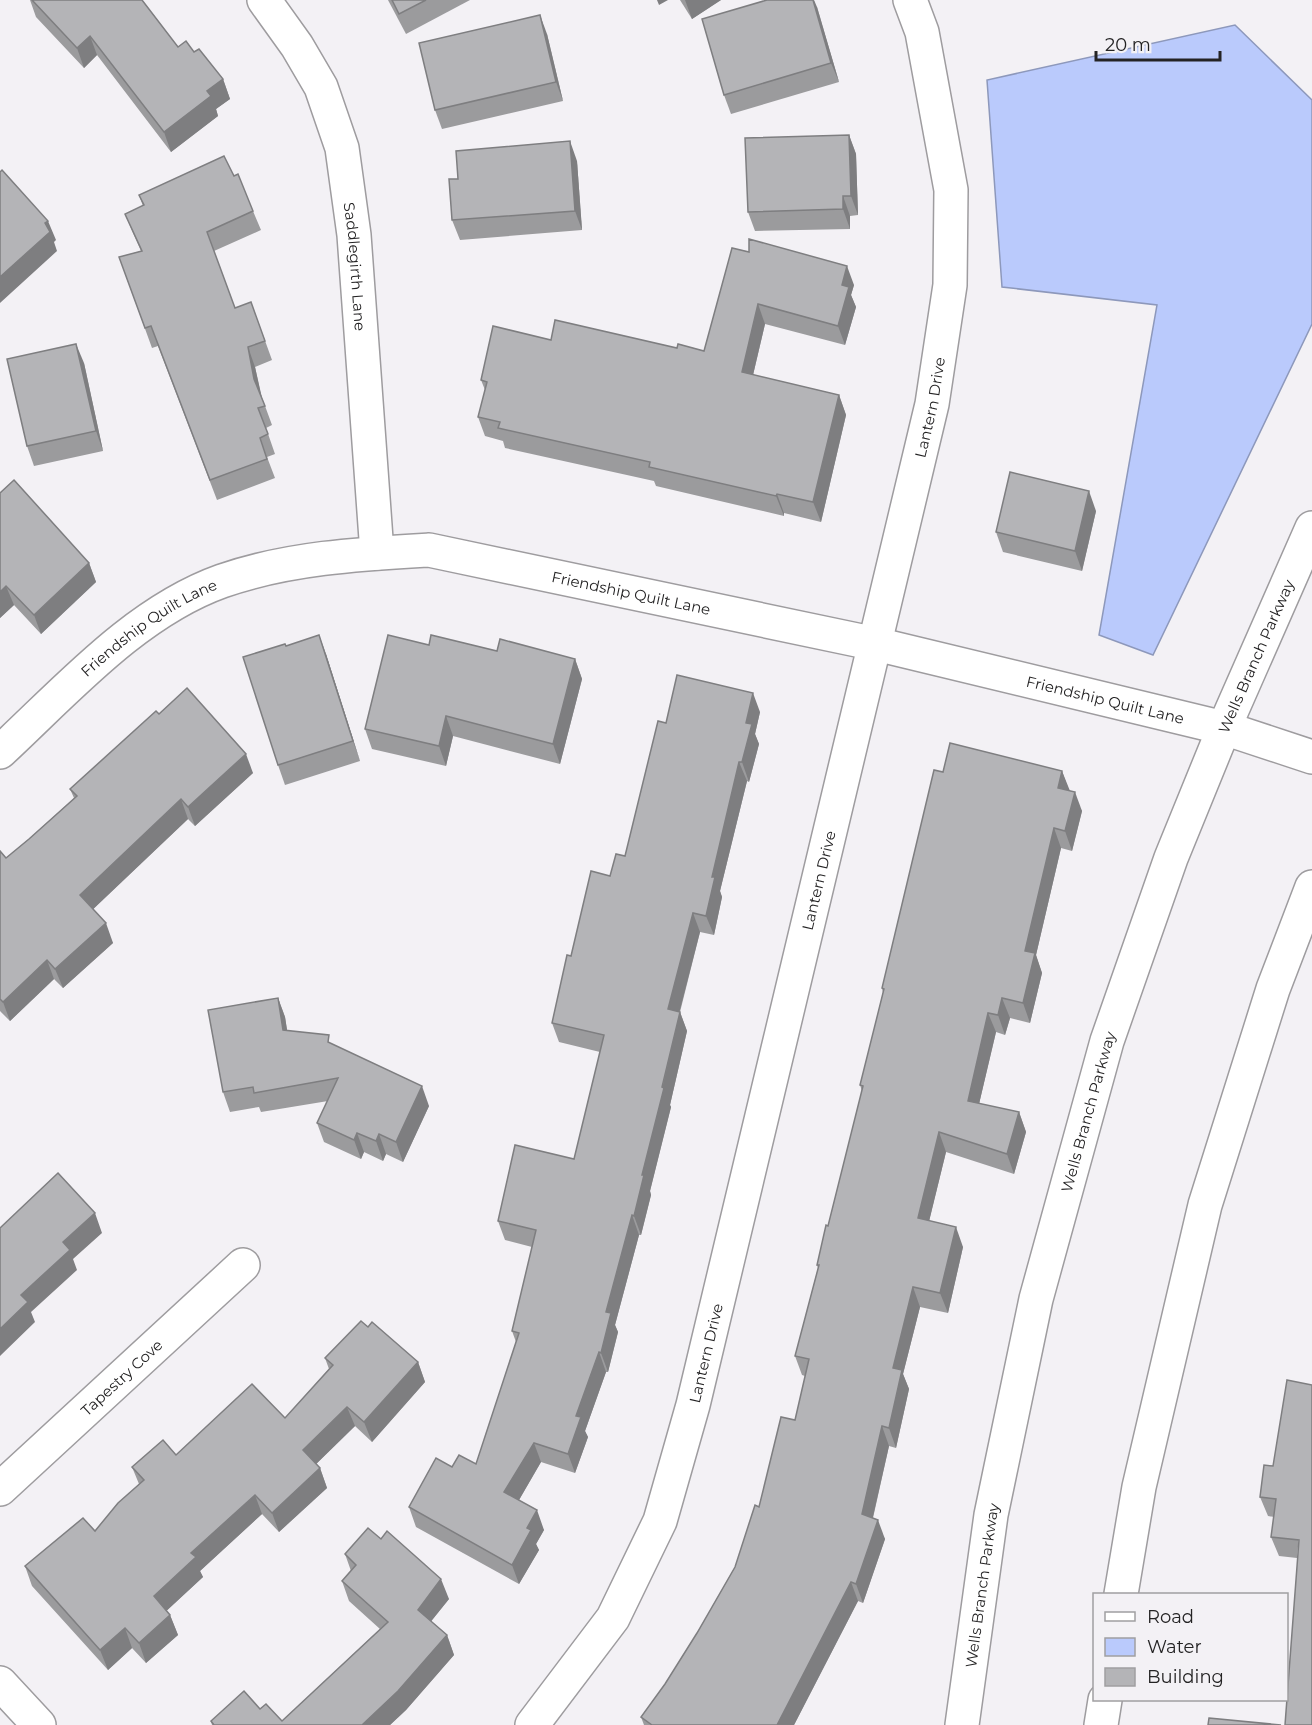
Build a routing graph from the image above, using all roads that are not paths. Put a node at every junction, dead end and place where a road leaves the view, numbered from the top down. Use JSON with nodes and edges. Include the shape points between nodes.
{"nodes":[{"id":1,"x":264,"y":0,"type":"edge"},
{"id":2,"x":910,"y":0,"type":"edge"},
{"id":3,"x":1312,"y":528,"type":"edge"},
{"id":4,"x":376,"y":553,"type":"junction"},
{"id":5,"x":876,"y":644,"type":"junction"},
{"id":6,"x":1224,"y":729,"type":"junction"},
{"id":7,"x":0,"y":752,"type":"edge"},
{"id":8,"x":1312,"y":757,"type":"edge"},
{"id":9,"x":1312,"y":888,"type":"edge"},
{"id":10,"x":243,"y":1265,"type":"dead end"},
{"id":11,"x":0,"y":1489,"type":"edge"},
{"id":12,"x":1122,"y":1593,"type":"edge"},
{"id":13,"x":0,"y":1683,"type":"edge"},
{"id":14,"x":1105,"y":1701,"type":"edge"},
{"id":15,"x":39,"y":1725,"type":"edge"},
{"id":16,"x":532,"y":1725,"type":"edge"},
{"id":17,"x":962,"y":1725,"type":"edge"},
{"id":18,"x":1101,"y":1725,"type":"edge"}],
"edges":[{"from":1,"to":4,"type":"street","name":"Saddlegirth Lane","via":[[321,87],[342,148],[354,235]]},
{"from":2,"to":5,"type":"street","name":"Lantern Drive","via":[[922,32],[951,190],[950,285],[932,404]]},
{"from":3,"to":6,"type":"street","name":"Wells Branch Parkway"},
{"from":4,"to":5,"type":"street","name":"Friendship Quilt Lane","via":[[439,551]]},
{"from":4,"to":7,"type":"street","name":"Friendship Quilt Lane","via":[[277,565],[221,581],[174,604],[119,641]]},
{"from":5,"to":6,"type":"street","name":"Friendship Quilt Lane"},
{"from":5,"to":16,"type":"street","name":"Lantern Drive","via":[[693,1405],[660,1521],[613,1618]]},
{"from":6,"to":8,"type":"street","name":"Friendship Quilt Lane"},
{"from":6,"to":17,"type":"street","name":"Wells Branch Parkway","via":[[1171,858],[1107,1041],[1036,1299],[991,1515]]},
{"from":9,"to":12,"type":"street","via":[[1273,989],[1205,1205],[1139,1487]]},
{"from":10,"to":11,"type":"street","name":"Tapestry Cove"},
{"from":13,"to":15,"type":"street"},
{"from":14,"to":18,"type":"street"}]}
